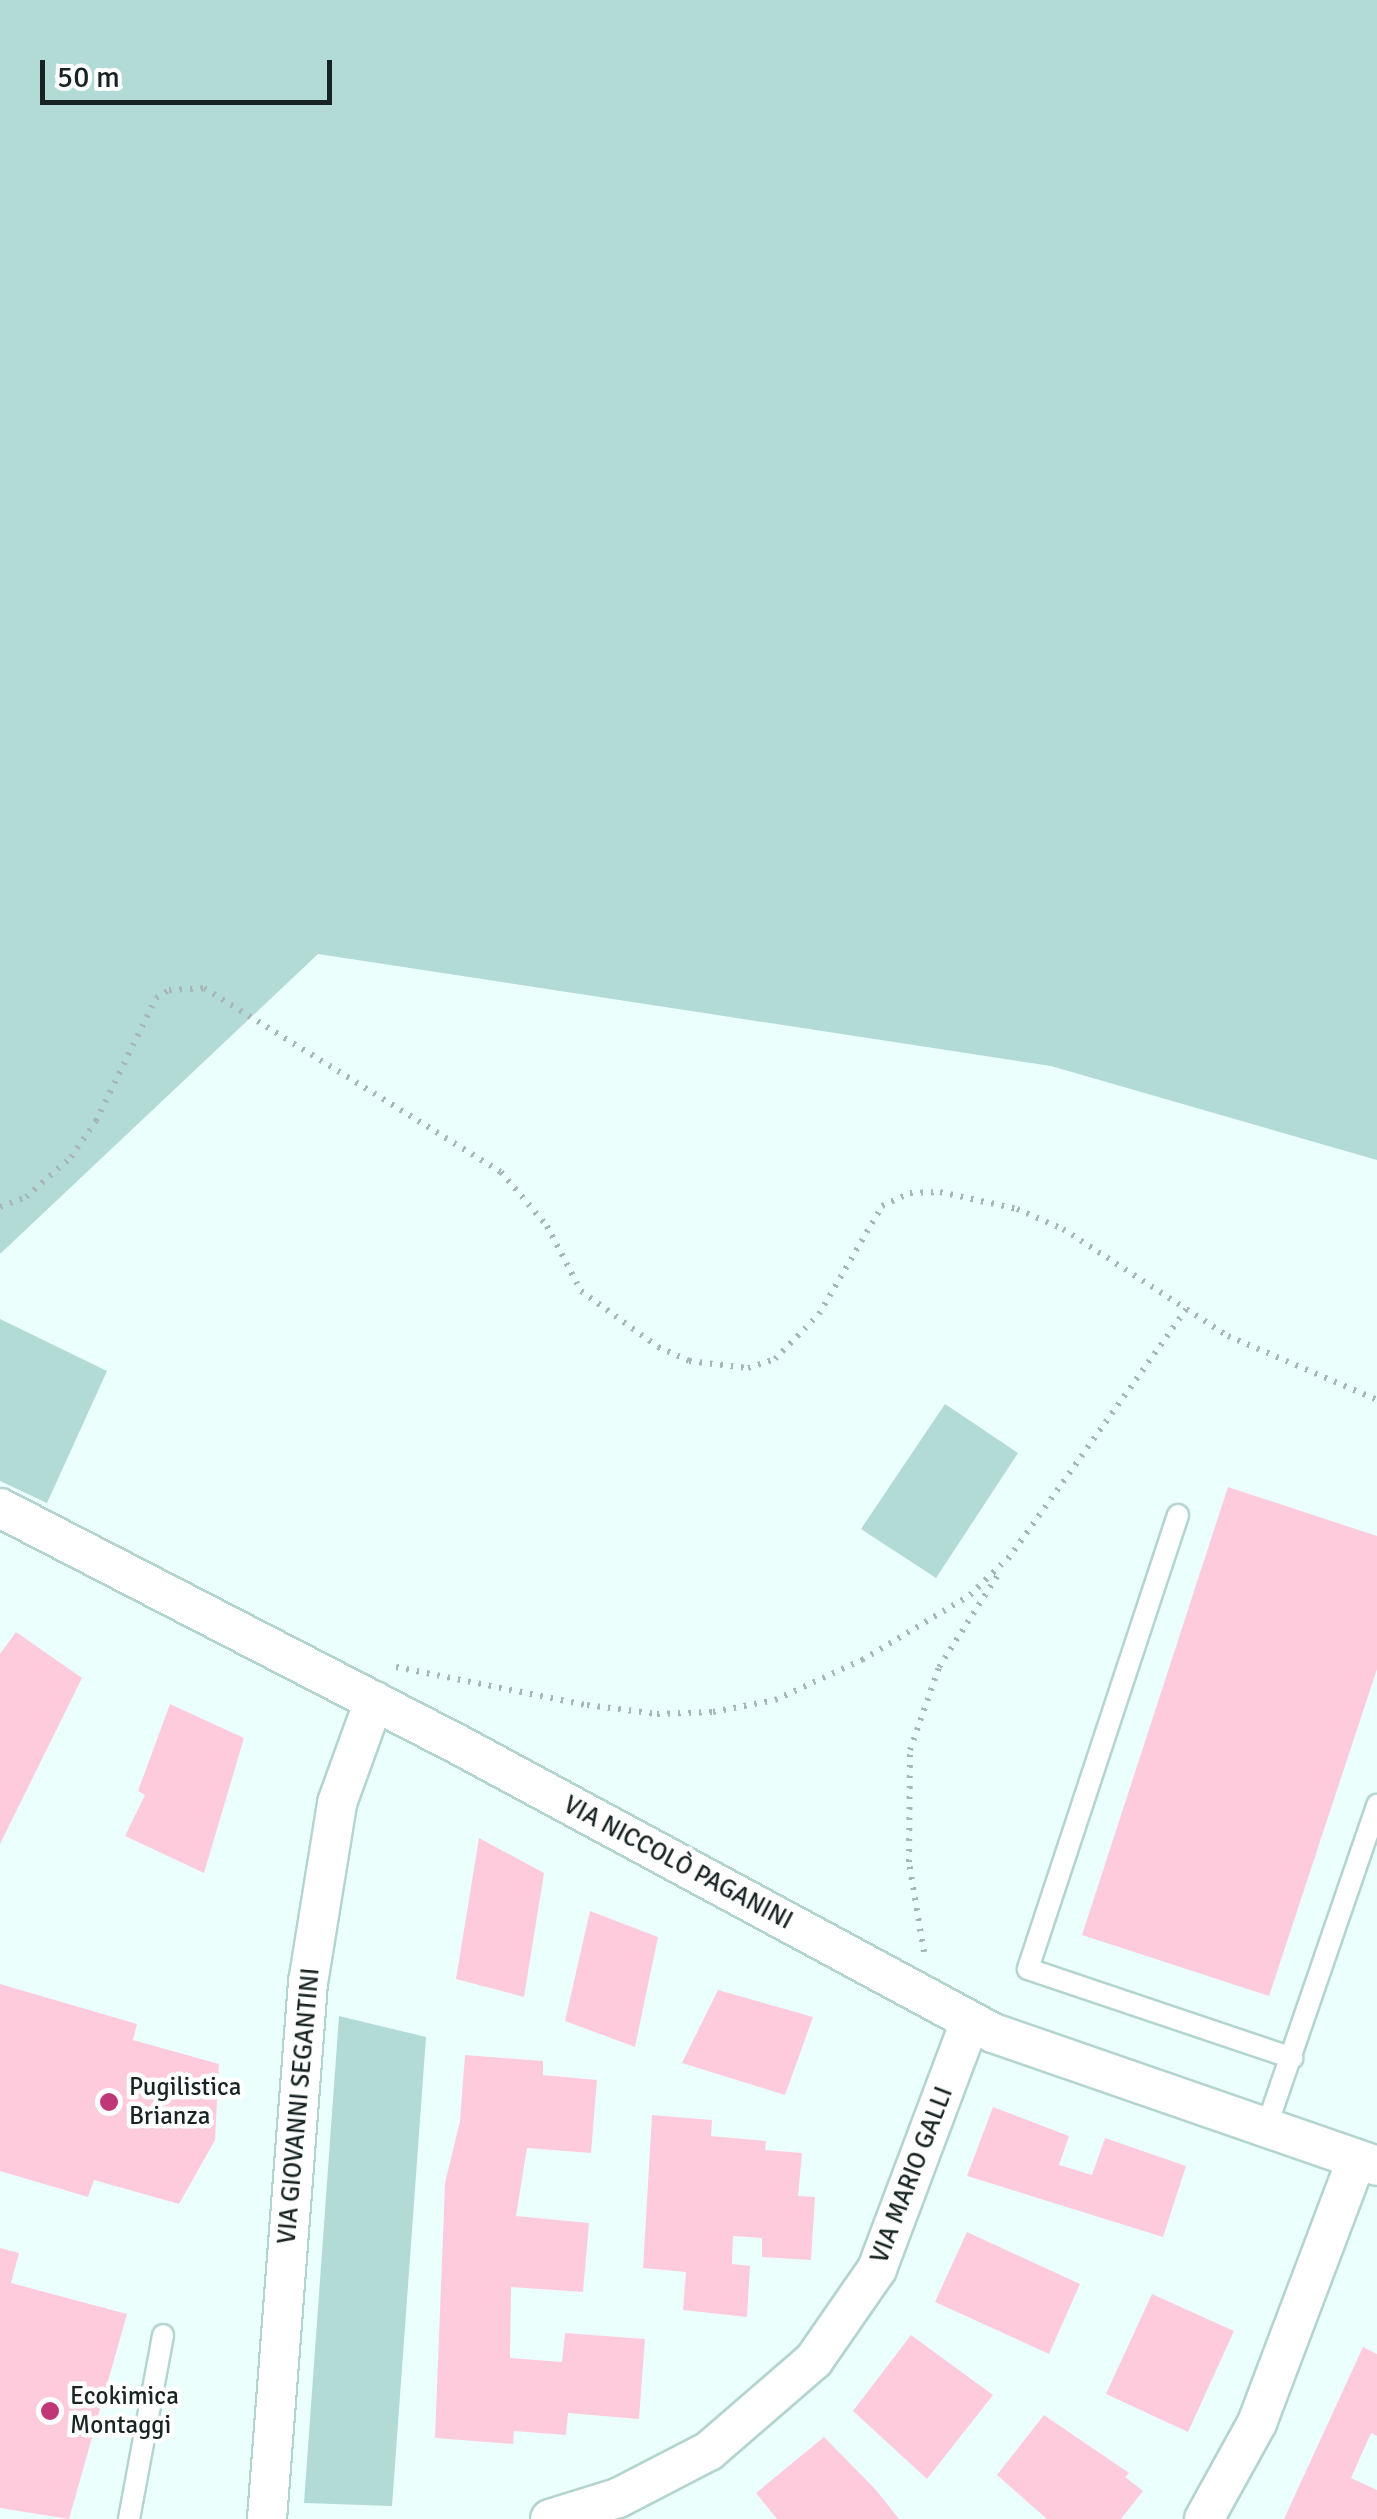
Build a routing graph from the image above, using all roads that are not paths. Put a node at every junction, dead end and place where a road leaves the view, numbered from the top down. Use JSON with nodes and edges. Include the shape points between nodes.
{"nodes":[{"id":1,"x":0,"y":1508,"type":"edge"},
{"id":2,"x":1178,"y":1515,"type":"dead end"},
{"id":3,"x":374,"y":1701,"type":"junction"},
{"id":4,"x":1377,"y":1805,"type":"edge"},
{"id":5,"x":958,"y":2015,"type":"junction"},
{"id":6,"x":1292,"y":2058,"type":"junction"},
{"id":7,"x":1266,"y":2128,"type":"junction"},
{"id":8,"x":1367,"y":2163,"type":"edge"},
{"id":9,"x":164,"y":2335,"type":"dead end"},
{"id":10,"x":128,"y":2519,"type":"edge"},
{"id":11,"x":268,"y":2519,"type":"edge"},
{"id":12,"x":550,"y":2519,"type":"edge"},
{"id":13,"x":1204,"y":2519,"type":"edge"}],
"edges":[{"from":1,"to":3,"type":"street","name":"VIA NICCOLÒ PAGANINI"},
{"from":2,"to":6,"type":"lane","via":[[1028,1969]]},
{"from":3,"to":5,"type":"street","name":"VIA NICCOLÒ PAGANINI"},
{"from":3,"to":11,"type":"street","name":"VIA GIOVANNI SEGANTINI","via":[[337,1803],[308,1983]]},
{"from":4,"to":6,"type":"lane"},
{"from":5,"to":7,"type":"street","name":"VIA NICCOLÒ PAGANINI"},
{"from":5,"to":12,"type":"street","name":"VIA MARIO GALLI","via":[[877,2269],[814,2360],[710,2451],[618,2498]]},
{"from":6,"to":7,"type":"lane"},
{"from":7,"to":8,"type":"street","name":"VIA NICCOLÒ PAGANINI"},
{"from":8,"to":13,"type":"street","via":[[1273,2387]]},
{"from":9,"to":10,"type":"lane"}]}
